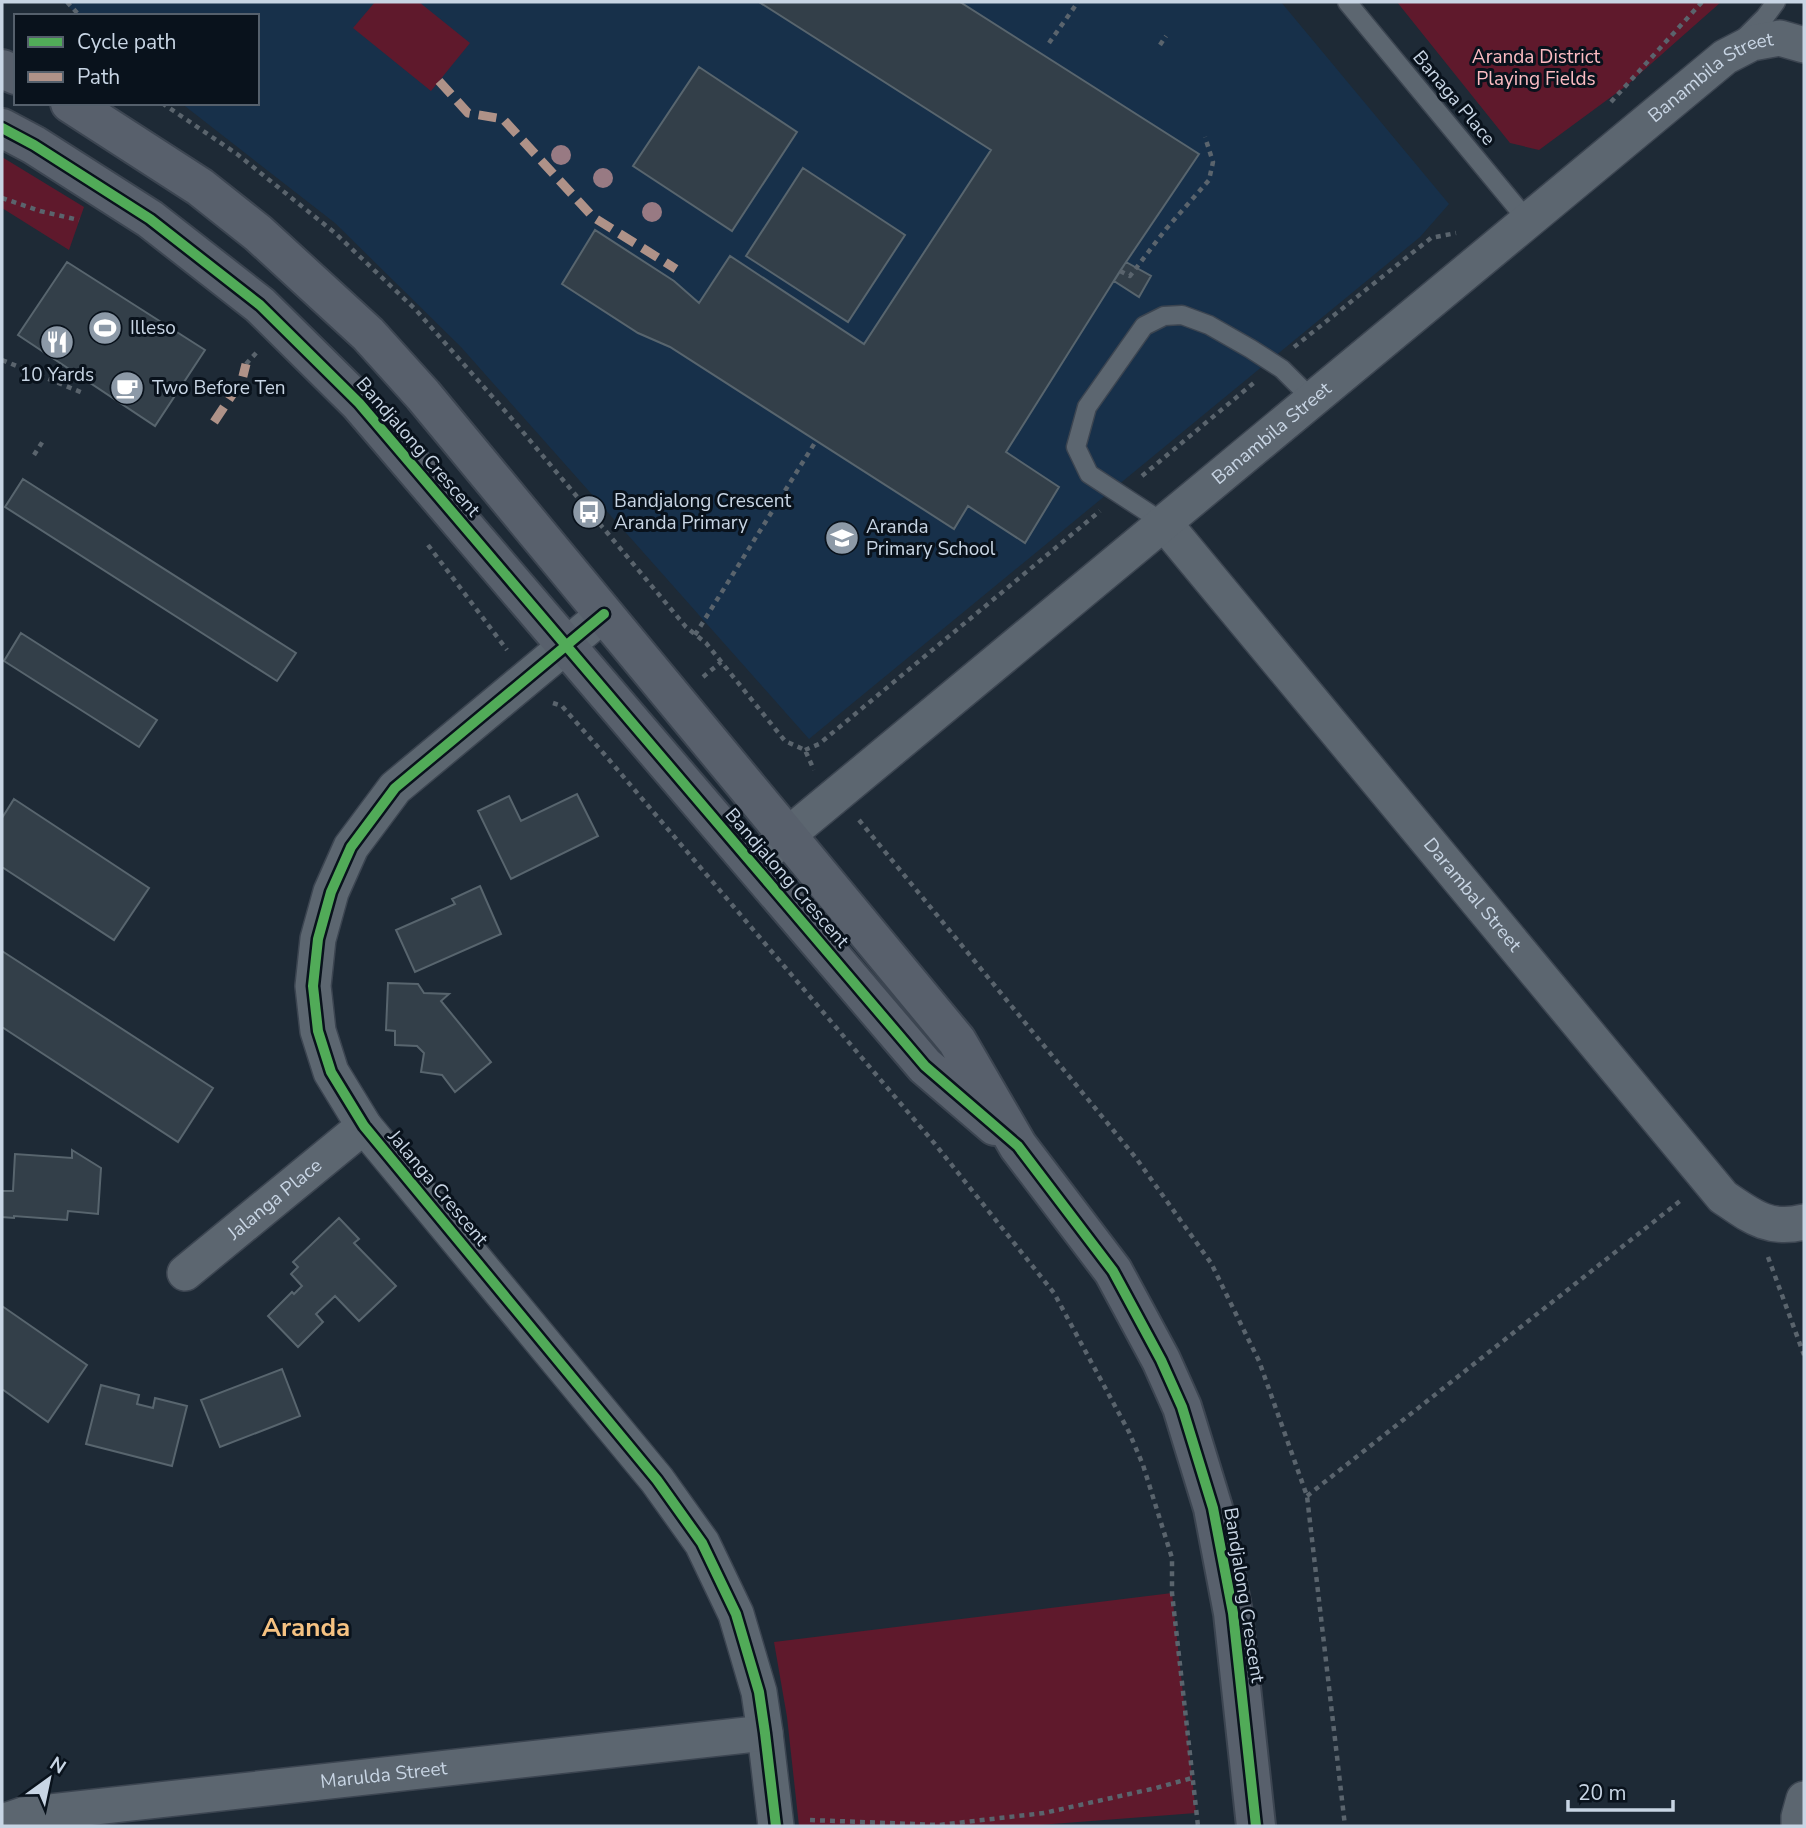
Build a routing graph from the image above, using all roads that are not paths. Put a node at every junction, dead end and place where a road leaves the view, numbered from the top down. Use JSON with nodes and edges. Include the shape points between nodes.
{"nodes":[{"id":1,"x":1347,"y":2,"type":"edge"},
{"id":2,"x":1776,"y":2,"type":"edge"},
{"id":3,"x":1804,"y":45,"type":"edge"},
{"id":4,"x":1726,"y":57,"type":"junction"},
{"id":5,"x":73,"y":105,"type":"edge"},
{"id":6,"x":2,"y":128,"type":"edge"},
{"id":7,"x":1528,"y":221,"type":"junction"},
{"id":8,"x":1312,"y":400,"type":"junction"},
{"id":9,"x":1164,"y":523,"type":"junction"},
{"id":10,"x":604,"y":614,"type":"junction"},
{"id":11,"x":566,"y":645,"type":"junction"},
{"id":12,"x":787,"y":836,"type":"junction"},
{"id":13,"x":753,"y":864,"type":"junction"},
{"id":14,"x":364,"y":1126,"type":"junction"},
{"id":15,"x":1018,"y":1146,"type":"junction"},
{"id":16,"x":1804,"y":1222,"type":"edge"},
{"id":17,"x":185,"y":1273,"type":"dead end"},
{"id":18,"x":765,"y":1733,"type":"junction"},
{"id":19,"x":1804,"y":1799,"type":"edge"},
{"id":20,"x":2,"y":1822,"type":"edge"},
{"id":21,"x":787,"y":1823,"type":"edge"},
{"id":22,"x":1256,"y":1826,"type":"edge"},
{"id":23,"x":1798,"y":1826,"type":"edge"}],
"edges":[{"from":1,"to":7,"type":"lane","name":"Banaga Place"},
{"from":2,"to":4,"type":"lane"},
{"from":3,"to":4,"type":"street","name":"Banambila Street","via":[[1780,38],[1752,43]]},
{"from":4,"to":7,"type":"street","name":"Banambila Street"},
{"from":5,"to":10,"type":"street","name":"Bandjalong Crescent","via":[[200,187],[258,233],[368,334]]},
{"from":6,"to":11,"type":"street","name":"Bandjalong Crescent","via":[[150,219],[260,305],[359,403]]},
{"from":7,"to":8,"type":"street","name":"Banambila Street"},
{"from":8,"to":9,"type":"street","name":"Banambila Street"},
{"from":8,"to":9,"type":"lane","via":[[1282,369],[1209,325],[1182,315],[1164,316],[1144,326],[1087,407],[1076,447],[1089,474]]},
{"from":9,"to":12,"type":"street","name":"Banambila Street"},
{"from":9,"to":16,"type":"street","name":"Darambal Street","via":[[1723,1197],[1753,1218],[1775,1225]]},
{"from":10,"to":11,"type":"street","name":"Jalanga Crescent"},
{"from":10,"to":12,"type":"street","name":"Bandjalong Crescent"},
{"from":11,"to":13,"type":"street","name":"Bandjalong Crescent"},
{"from":11,"to":14,"type":"street","name":"Jalanga Crescent","via":[[395,788],[352,847],[331,892],[318,939],[313,986],[318,1031],[331,1072]]},
{"from":12,"to":13,"type":"street","name":"Banambila Street"},
{"from":12,"to":15,"type":"street","name":"Bandjalong Crescent","via":[[957,1041]]},
{"from":13,"to":15,"type":"street","name":"Bandjalong Crescent","via":[[925,1066]]},
{"from":14,"to":17,"type":"street","name":"Jalanga Place"},
{"from":14,"to":18,"type":"street","name":"Jalanga Crescent","via":[[657,1480],[702,1543],[736,1614],[759,1692]]},
{"from":15,"to":22,"type":"street","name":"Bandjalong Crescent","via":[[1113,1271],[1182,1407],[1213,1508],[1233,1613]]},
{"from":18,"to":20,"type":"street","name":"Marulda Street","via":[[23,1815]]},
{"from":18,"to":21,"type":"street","name":"Jalanga Crescent"},
{"from":19,"to":23,"type":"street"}]}
